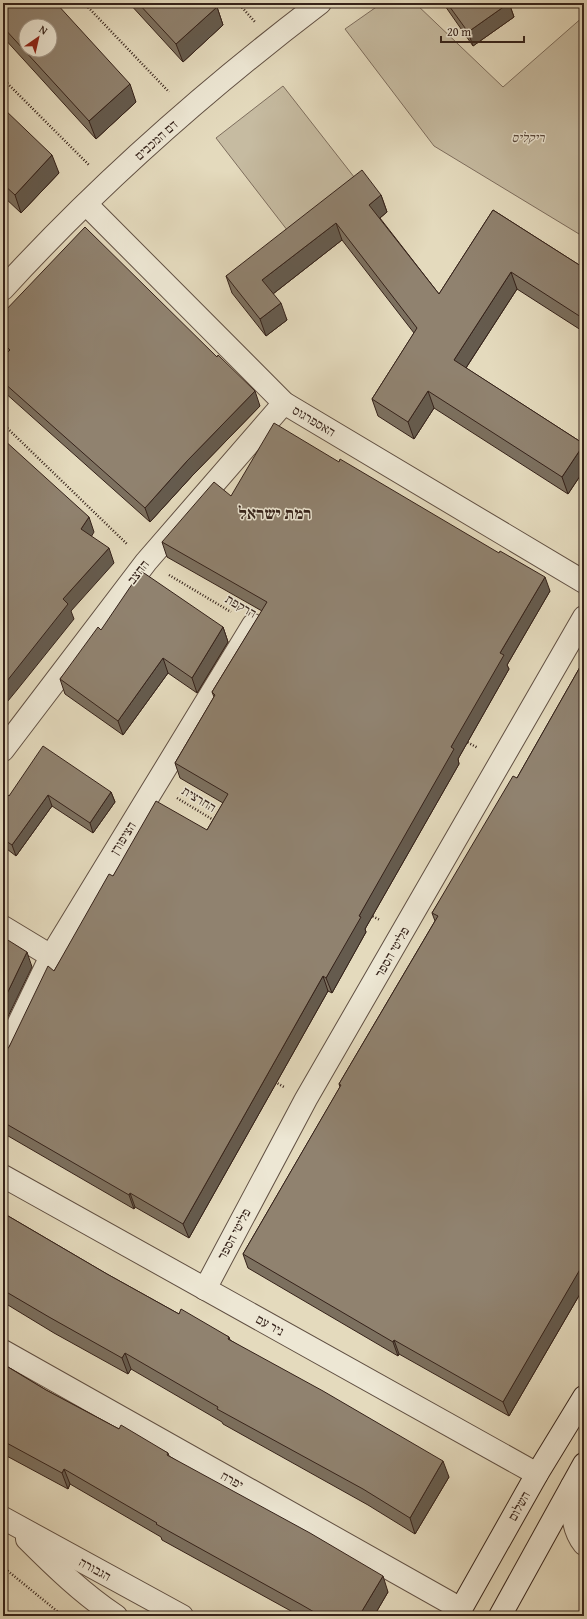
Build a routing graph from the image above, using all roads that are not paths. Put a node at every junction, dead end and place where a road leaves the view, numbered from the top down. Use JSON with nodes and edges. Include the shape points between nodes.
{"nodes":[{"id":1,"x":320,"y":3,"type":"edge"},
{"id":2,"x":86,"y":204,"type":"junction"},
{"id":3,"x":3,"y":289,"type":"edge"},
{"id":4,"x":284,"y":403,"type":"junction"},
{"id":5,"x":584,"y":582,"type":"edge"},
{"id":6,"x":584,"y":617,"type":"edge"},
{"id":7,"x":253,"y":625,"type":"edge"},
{"id":8,"x":3,"y":750,"type":"edge"},
{"id":9,"x":3,"y":927,"type":"edge"},
{"id":10,"x":51,"y":956,"type":"junction"},
{"id":11,"x":3,"y":1056,"type":"edge"},
{"id":12,"x":3,"y":1176,"type":"edge"},
{"id":13,"x":205,"y":1289,"type":"junction"},
{"id":14,"x":3,"y":1351,"type":"edge"},
{"id":15,"x":584,"y":1397,"type":"edge"},
{"id":16,"x":584,"y":1464,"type":"edge"},
{"id":17,"x":537,"y":1474,"type":"junction"},
{"id":18,"x":572,"y":1486,"type":"junction"},
{"id":19,"x":6,"y":1520,"type":"edge"},
{"id":20,"x":584,"y":1544,"type":"edge"},
{"id":21,"x":459,"y":1613,"type":"edge"},
{"id":22,"x":116,"y":1616,"type":"edge"},
{"id":23,"x":182,"y":1616,"type":"edge"},
{"id":24,"x":500,"y":1616,"type":"edge"}],
"edges":[{"from":1,"to":2,"type":"street","name":"דם המכבים","via":[[270,41],[187,111]]},
{"from":2,"to":3,"type":"street","name":"דם המכבים"},
{"from":2,"to":4,"type":"street","name":"האספרגוס"},
{"from":4,"to":5,"type":"street","name":"האספרגוס"},
{"from":4,"to":8,"type":"street","name":"החצב","via":[[146,562]]},
{"from":6,"to":13,"type":"street","name":"פליטי הספר","via":[[306,1099]]},
{"from":7,"to":10,"type":"street","name":"הציפורן"},
{"from":9,"to":10,"type":"street"},
{"from":10,"to":11,"type":"street","name":"הציפורן"},
{"from":12,"to":13,"type":"street","name":"ניר עם"},
{"from":13,"to":17,"type":"street","name":"ניר עם"},
{"from":14,"to":21,"type":"street","name":"יפרח"},
{"from":15,"to":17,"type":"street","name":"השלום"},
{"from":16,"to":18,"type":"street"},
{"from":17,"to":21,"type":"street","name":"השלום"},
{"from":18,"to":20,"type":"street","via":[[574,1522],[578,1536]]},
{"from":18,"to":24,"type":"street"},
{"from":19,"to":22,"type":"street","name":"הגבורה","via":[[60,1573]]},
{"from":19,"to":23,"type":"street","name":"הגבורה"}]}
